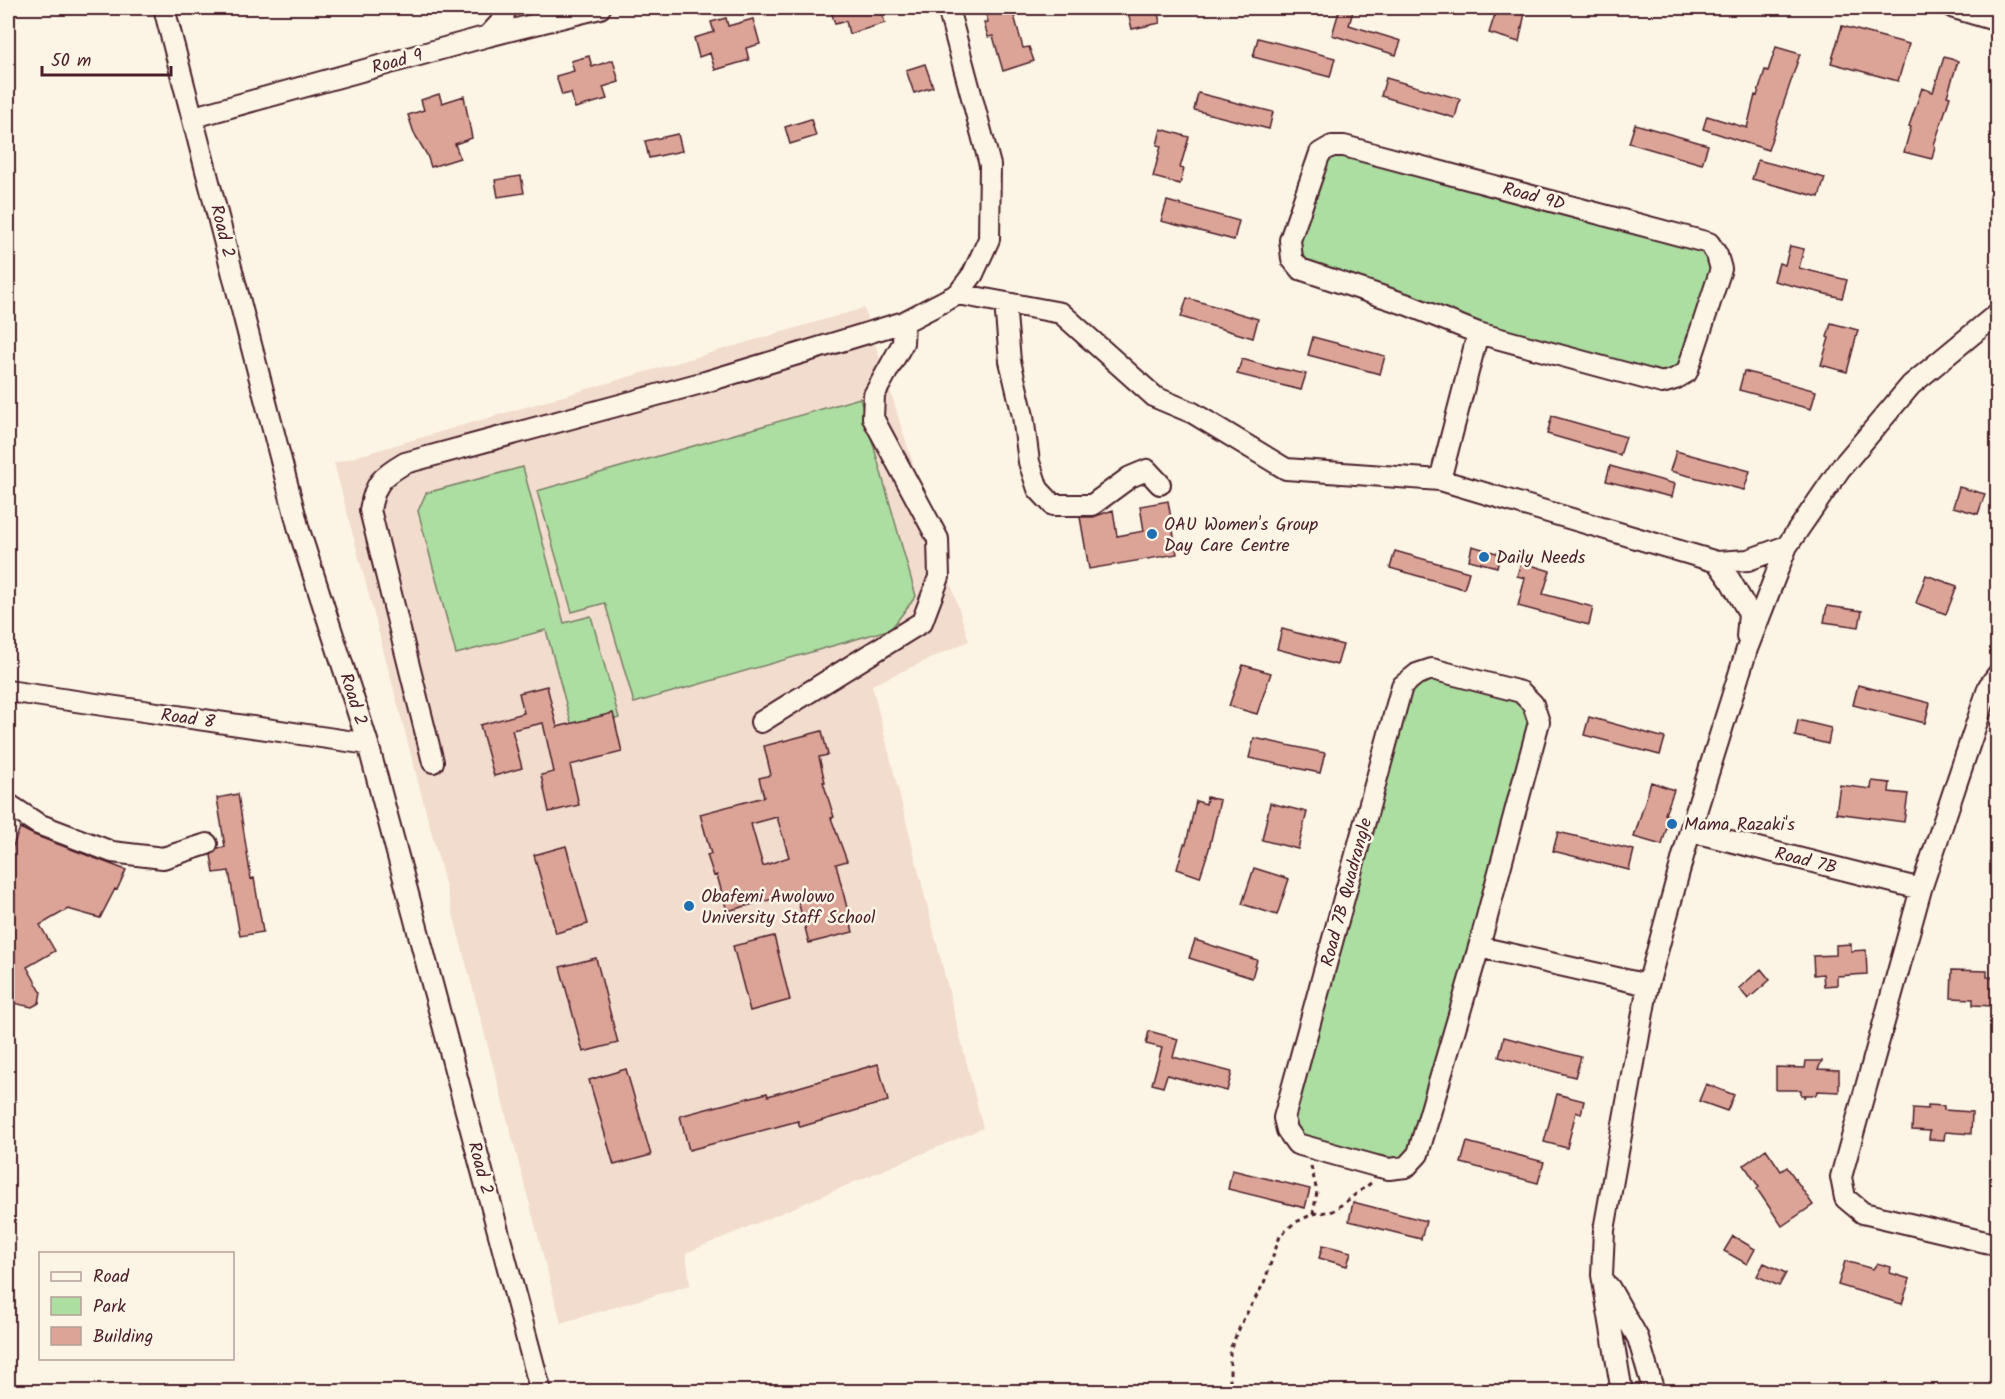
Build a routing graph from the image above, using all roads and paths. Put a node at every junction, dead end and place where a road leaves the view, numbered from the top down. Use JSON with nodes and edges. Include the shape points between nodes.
{"nodes":[{"id":1,"x":164,"y":8,"type":"edge"},
{"id":2,"x":505,"y":8,"type":"edge"},
{"id":3,"x":534,"y":8,"type":"edge"},
{"id":4,"x":600,"y":8,"type":"edge"},
{"id":5,"x":948,"y":8,"type":"edge"},
{"id":6,"x":1954,"y":8,"type":"edge"},
{"id":7,"x":553,"y":19,"type":"junction"},
{"id":8,"x":1998,"y":21,"type":"edge"},
{"id":9,"x":488,"y":36,"type":"junction"},
{"id":10,"x":194,"y":117,"type":"junction"},
{"id":11,"x":958,"y":294,"type":"junction"},
{"id":12,"x":1005,"y":303,"type":"junction"},
{"id":13,"x":1998,"y":313,"type":"edge"},
{"id":14,"x":904,"y":321,"type":"junction"},
{"id":15,"x":1478,"y":333,"type":"junction"},
{"id":16,"x":1440,"y":480,"type":"junction"},
{"id":17,"x":1160,"y":484,"type":"dead end"},
{"id":18,"x":1786,"y":546,"type":"junction"},
{"id":19,"x":1717,"y":561,"type":"junction"},
{"id":20,"x":1747,"y":649,"type":"junction"},
{"id":21,"x":1998,"y":674,"type":"edge"},
{"id":22,"x":8,"y":692,"type":"edge"},
{"id":23,"x":761,"y":722,"type":"dead end"},
{"id":24,"x":368,"y":744,"type":"junction"},
{"id":25,"x":433,"y":762,"type":"dead end"},
{"id":26,"x":8,"y":804,"type":"edge"},
{"id":27,"x":1690,"y":831,"type":"junction"},
{"id":28,"x":207,"y":844,"type":"dead end"},
{"id":29,"x":1921,"y":889,"type":"junction"},
{"id":30,"x":1479,"y":947,"type":"junction"},
{"id":31,"x":1648,"y":985,"type":"junction"},
{"id":32,"x":1309,"y":1147,"type":"junction"},
{"id":33,"x":1376,"y":1166,"type":"junction"},
{"id":34,"x":1313,"y":1214,"type":"junction"},
{"id":35,"x":1998,"y":1245,"type":"edge"},
{"id":36,"x":1602,"y":1275,"type":"junction"},
{"id":37,"x":541,"y":1392,"type":"edge"},
{"id":38,"x":1230,"y":1392,"type":"edge"},
{"id":39,"x":1622,"y":1392,"type":"edge"},
{"id":40,"x":1654,"y":1392,"type":"edge"}],
"edges":[{"from":1,"to":10,"type":"street","name":"Road 2"},
{"from":2,"to":9,"type":"street","via":[[503,20]]},
{"from":3,"to":7,"type":"street"},
{"from":4,"to":7,"type":"street","name":"Road 9"},
{"from":5,"to":11,"type":"street","via":[[990,165],[989,239],[973,274]]},
{"from":6,"to":8,"type":"street"},
{"from":7,"to":9,"type":"street","name":"Road 9"},
{"from":9,"to":10,"type":"street","name":"Road 9"},
{"from":10,"to":24,"type":"street","name":"Road 2","via":[[299,530]]},
{"from":11,"to":12,"type":"street"},
{"from":11,"to":14,"type":"street"},
{"from":12,"to":16,"type":"street","via":[[1062,313],[1155,397],[1193,413],[1286,469]]},
{"from":12,"to":17,"type":"street","via":[[1010,362],[1038,489],[1053,505],[1092,505],[1130,477],[1147,470]]},
{"from":13,"to":18,"type":"street","via":[[1911,385],[1840,469]]},
{"from":14,"to":23,"type":"street","via":[[903,343],[874,395],[873,418],[938,539],[939,578],[922,622]]},
{"from":14,"to":25,"type":"street","via":[[705,382],[405,463],[387,473],[374,491],[370,510]]},
{"from":15,"to":15,"type":"street","name":"Road 9D","via":[[1299,269],[1292,259],[1290,240],[1320,153],[1332,146],[1344,146],[1709,243],[1717,255],[1721,269],[1687,372],[1676,379],[1662,383]]},
{"from":15,"to":16,"type":"street"},
{"from":16,"to":19,"type":"street"},
{"from":18,"to":19,"type":"street","via":[[1748,560]]},
{"from":18,"to":20,"type":"street"},
{"from":19,"to":20,"type":"street","via":[[1749,613]]},
{"from":20,"to":27,"type":"street"},
{"from":21,"to":29,"type":"street","via":[[1989,686]]},
{"from":22,"to":24,"type":"street","name":"Road 8"},
{"from":24,"to":37,"type":"street","name":"Road 2"},
{"from":26,"to":28,"type":"street","via":[[38,824],[112,852],[163,858]]},
{"from":27,"to":29,"type":"street","name":"Road 7B"},
{"from":27,"to":31,"type":"street"},
{"from":29,"to":35,"type":"street","via":[[1841,1177],[1845,1198],[1863,1213]]},
{"from":30,"to":31,"type":"street"},
{"from":30,"to":32,"type":"street","name":"Road 7B Quadrangle","via":[[1539,722],[1533,704],[1521,692],[1432,669],[1417,674],[1402,686],[1284,1118],[1297,1144]]},
{"from":30,"to":33,"type":"street","name":"Road 7B Quadrangle","via":[[1418,1154],[1406,1167]]},
{"from":31,"to":36,"type":"street","via":[[1604,1230]]},
{"from":32,"to":33,"type":"street","name":"Road 7B Quadrangle"},
{"from":32,"to":34,"type":"path","via":[[1317,1192]]},
{"from":33,"to":34,"type":"path","via":[[1371,1184],[1333,1211]]},
{"from":34,"to":38,"type":"path","via":[[1294,1223],[1281,1236],[1264,1283],[1230,1349]]},
{"from":36,"to":39,"type":"street"},
{"from":36,"to":40,"type":"street","via":[[1638,1338]]}]}
